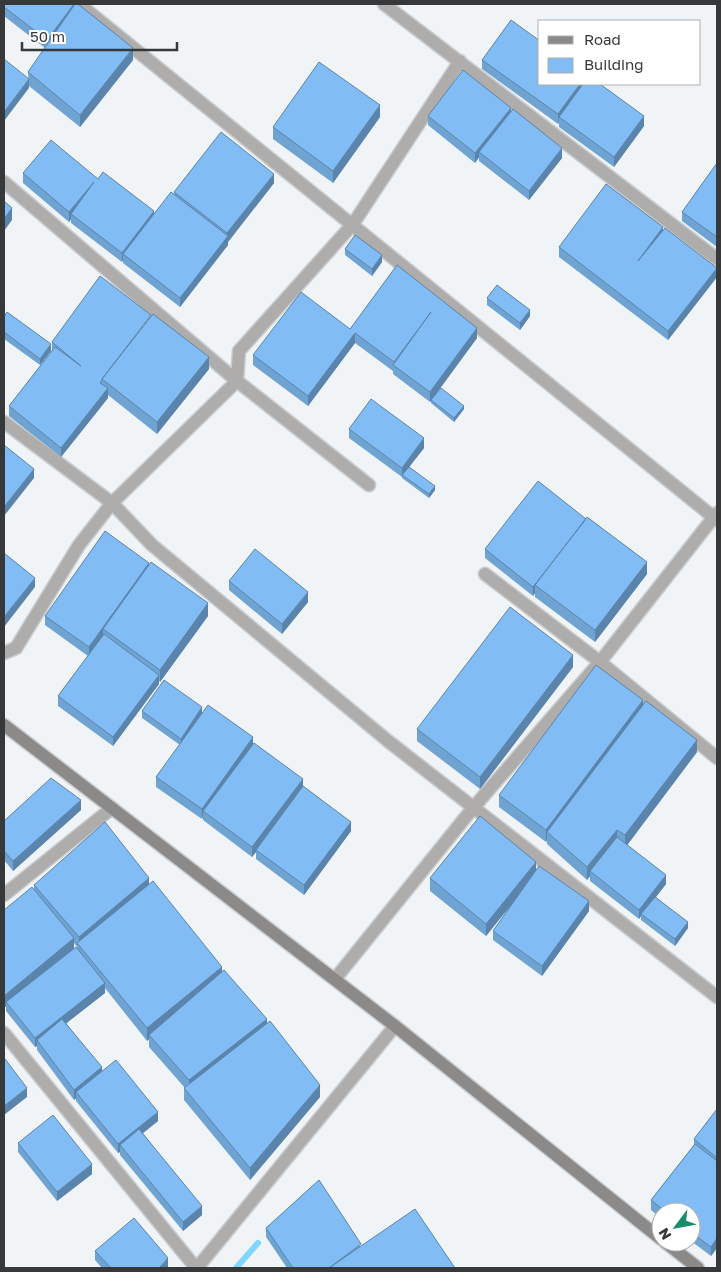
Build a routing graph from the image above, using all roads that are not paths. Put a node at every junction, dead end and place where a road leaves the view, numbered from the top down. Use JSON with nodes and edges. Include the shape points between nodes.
{"nodes":[{"id":1,"x":79,"y":4,"type":"edge"},
{"id":2,"x":384,"y":4,"type":"edge"},
{"id":3,"x":460,"y":61,"type":"junction"},
{"id":4,"x":4,"y":182,"type":"edge"},
{"id":5,"x":353,"y":224,"type":"junction"},
{"id":6,"x":717,"y":259,"type":"edge"},
{"id":7,"x":236,"y":381,"type":"junction"},
{"id":8,"x":4,"y":422,"type":"edge"},
{"id":9,"x":369,"y":485,"type":"dead end"},
{"id":10,"x":112,"y":503,"type":"junction"},
{"id":11,"x":716,"y":516,"type":"edge"},
{"id":12,"x":485,"y":574,"type":"dead end"},
{"id":13,"x":4,"y":653,"type":"edge"},
{"id":14,"x":600,"y":662,"type":"junction"},
{"id":15,"x":4,"y":725,"type":"edge"},
{"id":16,"x":717,"y":758,"type":"edge"},
{"id":17,"x":112,"y":808,"type":"junction"},
{"id":18,"x":472,"y":808,"type":"junction"},
{"id":19,"x":4,"y":895,"type":"edge"},
{"id":20,"x":334,"y":980,"type":"junction"},
{"id":21,"x":717,"y":997,"type":"edge"},
{"id":22,"x":395,"y":1026,"type":"junction"},
{"id":23,"x":4,"y":1033,"type":"edge"},
{"id":24,"x":651,"y":1231,"type":"edge"},
{"id":25,"x":678,"y":1252,"type":"edge"},
{"id":26,"x":196,"y":1268,"type":"edge"},
{"id":27,"x":698,"y":1268,"type":"edge"}],
"edges":[{"from":1,"to":5,"type":"street"},
{"from":2,"to":3,"type":"street"},
{"from":3,"to":5,"type":"street"},
{"from":3,"to":6,"type":"street"},
{"from":4,"to":7,"type":"street"},
{"from":5,"to":7,"type":"street","via":[[239,351]]},
{"from":5,"to":11,"type":"street"},
{"from":7,"to":9,"type":"street"},
{"from":7,"to":10,"type":"street"},
{"from":8,"to":10,"type":"street"},
{"from":10,"to":13,"type":"street","via":[[79,545],[16,648]]},
{"from":10,"to":18,"type":"street","via":[[152,545]]},
{"from":11,"to":14,"type":"street"},
{"from":12,"to":14,"type":"street"},
{"from":14,"to":16,"type":"street"},
{"from":14,"to":18,"type":"street"},
{"from":15,"to":17,"type":"street"},
{"from":17,"to":19,"type":"street"},
{"from":17,"to":20,"type":"street"},
{"from":18,"to":20,"type":"street"},
{"from":18,"to":21,"type":"street"},
{"from":20,"to":22,"type":"street"},
{"from":22,"to":24,"type":"street"},
{"from":22,"to":26,"type":"street"},
{"from":23,"to":26,"type":"street"},
{"from":25,"to":27,"type":"street"}]}
